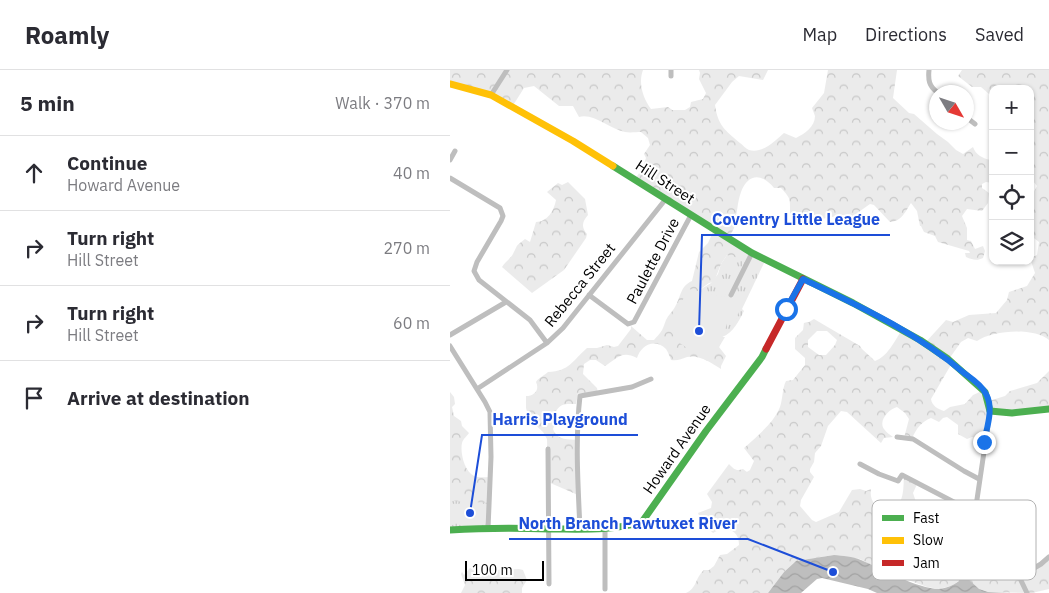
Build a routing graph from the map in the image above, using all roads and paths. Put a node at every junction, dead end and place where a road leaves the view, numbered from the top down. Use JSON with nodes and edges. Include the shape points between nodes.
{"nodes":[{"id":1,"x":507,"y":70,"type":"edge"},
{"id":2,"x":929,"y":70,"type":"edge"},
{"id":3,"x":450,"y":84,"type":"edge"},
{"id":4,"x":930,"y":85,"type":"edge"},
{"id":5,"x":491,"y":95,"type":"junction"},
{"id":6,"x":455,"y":151,"type":"dead end"},
{"id":7,"x":450,"y":160,"type":"edge"},
{"id":8,"x":450,"y":178,"type":"edge"},
{"id":9,"x":665,"y":200,"type":"junction"},
{"id":10,"x":691,"y":215,"type":"junction"},
{"id":11,"x":752,"y":252,"type":"junction"},
{"id":12,"x":803,"y":279,"type":"junction"},
{"id":13,"x":731,"y":294,"type":"dead end"},
{"id":14,"x":589,"y":295,"type":"junction"},
{"id":15,"x":506,"y":302,"type":"junction"},
{"id":16,"x":450,"y":335,"type":"edge"},
{"id":17,"x":547,"y":343,"type":"junction"},
{"id":18,"x":450,"y":346,"type":"edge"},
{"id":19,"x":651,"y":379,"type":"dead end"},
{"id":20,"x":477,"y":389,"type":"junction"},
{"id":21,"x":1049,"y":409,"type":"edge"},
{"id":22,"x":990,"y":411,"type":"junction"},
{"id":23,"x":897,"y":437,"type":"dead end"},
{"id":24,"x":548,"y":449,"type":"dead end"},
{"id":25,"x":860,"y":464,"type":"dead end"},
{"id":26,"x":979,"y":479,"type":"junction"},
{"id":27,"x":950,"y":500,"type":"edge"},
{"id":28,"x":977,"y":500,"type":"edge"},
{"id":29,"x":488,"y":529,"type":"junction"},
{"id":30,"x":548,"y":529,"type":"junction"},
{"id":31,"x":580,"y":529,"type":"junction"},
{"id":32,"x":605,"y":529,"type":"junction"},
{"id":33,"x":450,"y":530,"type":"edge"},
{"id":34,"x":1049,"y":557,"type":"edge"},
{"id":35,"x":1036,"y":567,"type":"edge"},
{"id":36,"x":1021,"y":580,"type":"edge"},
{"id":37,"x":549,"y":584,"type":"dead end"},
{"id":38,"x":605,"y":589,"type":"dead end"},
{"id":39,"x":1026,"y":593,"type":"edge"}],
"edges":[{"from":1,"to":5,"type":"street"},
{"from":2,"to":4,"type":"street"},
{"from":3,"to":5,"type":"street","name":"Hill Street"},
{"from":5,"to":9,"type":"street","name":"Hill Street","via":[[573,141]]},
{"from":6,"to":7,"type":"street"},
{"from":8,"to":15,"type":"street","via":[[497,204],[502,212],[501,221],[474,272]]},
{"from":9,"to":10,"type":"street","name":"Hill Street"},
{"from":9,"to":14,"type":"street","name":"Rebecca Street"},
{"from":10,"to":11,"type":"street","name":"Hill Street"},
{"from":10,"to":14,"type":"street","name":"Paulette Drive","via":[[634,322],[628,324]]},
{"from":11,"to":12,"type":"street","name":"Hill Street"},
{"from":11,"to":13,"type":"street"},
{"from":12,"to":22,"type":"street","name":"Hill Street","via":[[888,322],[948,358],[985,392]]},
{"from":12,"to":32,"type":"street","name":"Howard Avenue","via":[[762,357],[642,522]]},
{"from":14,"to":17,"type":"street","name":"Rebecca Street"},
{"from":15,"to":16,"type":"street"},
{"from":15,"to":17,"type":"street","via":[[530,320]]},
{"from":17,"to":20,"type":"street","name":"Rebecca Street"},
{"from":18,"to":20,"type":"street"},
{"from":19,"to":31,"type":"street","via":[[632,387],[580,396],[577,448]]},
{"from":20,"to":29,"type":"street","via":[[490,412]]},
{"from":21,"to":22,"type":"street","via":[[1016,413]]},
{"from":22,"to":26,"type":"street"},
{"from":23,"to":26,"type":"street","via":[[913,439]]},
{"from":24,"to":30,"type":"street"},
{"from":25,"to":27,"type":"street","via":[[898,481],[902,475]]},
{"from":26,"to":28,"type":"street"},
{"from":29,"to":30,"type":"street","name":"Howard Avenue"},
{"from":29,"to":33,"type":"street","name":"Howard Avenue"},
{"from":30,"to":31,"type":"street","name":"Howard Avenue"},
{"from":30,"to":37,"type":"street"},
{"from":31,"to":32,"type":"street","name":"Howard Avenue"},
{"from":32,"to":38,"type":"street"},
{"from":34,"to":35,"type":"street"},
{"from":36,"to":39,"type":"street"}]}
